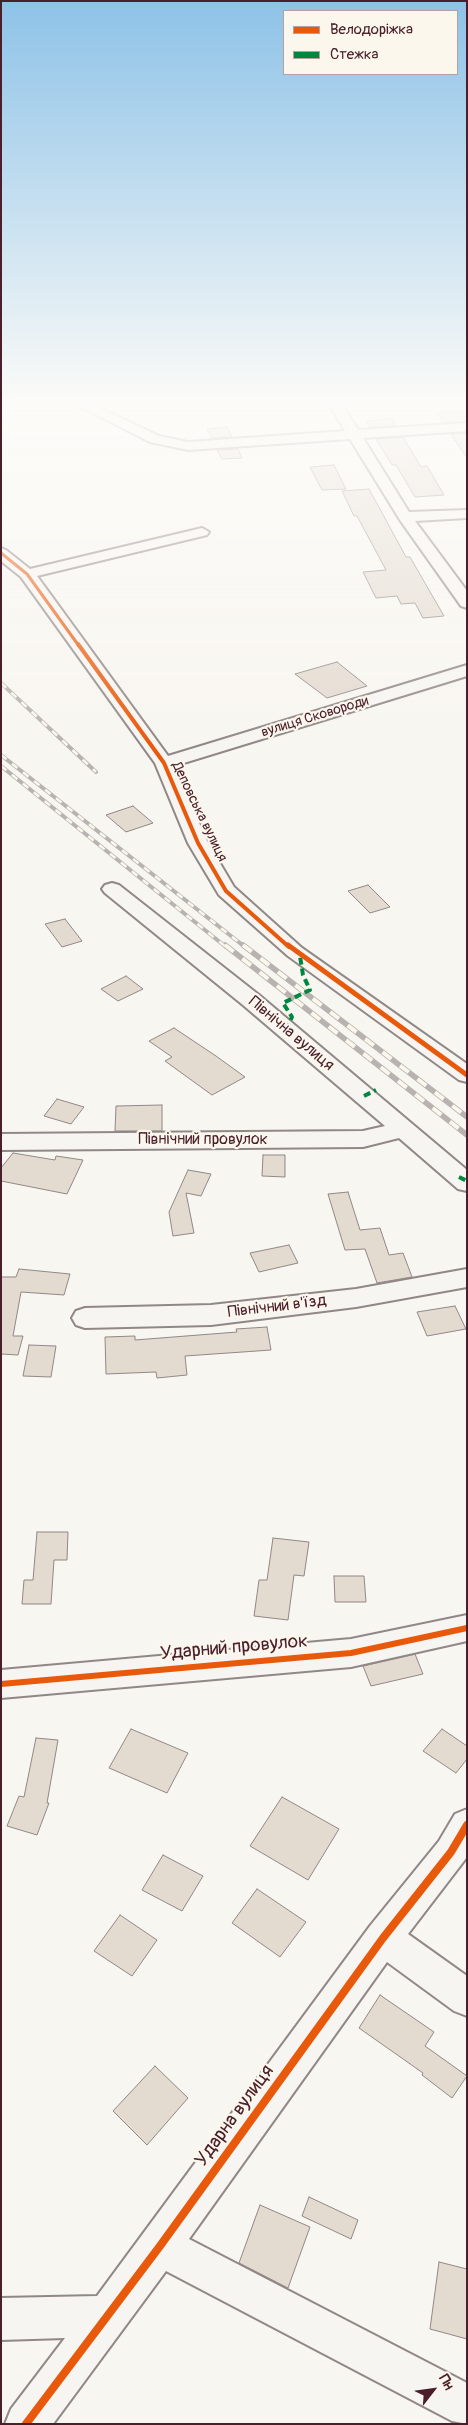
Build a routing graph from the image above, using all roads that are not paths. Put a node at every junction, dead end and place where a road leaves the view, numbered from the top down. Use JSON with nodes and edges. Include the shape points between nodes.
{"nodes":[{"id":1,"x":407,"y":520,"type":"edge"},
{"id":2,"x":202,"y":532,"type":"dead end"},
{"id":3,"x":1,"y":553,"type":"edge"},
{"id":4,"x":27,"y":574,"type":"junction"},
{"id":5,"x":467,"y":603,"type":"edge"},
{"id":6,"x":467,"y":670,"type":"edge"},
{"id":7,"x":164,"y":763,"type":"junction"},
{"id":8,"x":112,"y":889,"type":"dead end"},
{"id":9,"x":467,"y":1075,"type":"edge"},
{"id":10,"x":403,"y":1129,"type":"junction"},
{"id":11,"x":1,"y":1142,"type":"edge"},
{"id":12,"x":467,"y":1183,"type":"edge"},
{"id":13,"x":467,"y":1278,"type":"edge"},
{"id":14,"x":85,"y":1318,"type":"dead end"},
{"id":15,"x":467,"y":1628,"type":"edge"},
{"id":16,"x":1,"y":1684,"type":"edge"},
{"id":17,"x":467,"y":1825,"type":"edge"},
{"id":18,"x":383,"y":1938,"type":"junction"},
{"id":19,"x":467,"y":1998,"type":"edge"},
{"id":20,"x":160,"y":2246,"type":"junction"},
{"id":21,"x":108,"y":2316,"type":"junction"},
{"id":22,"x":1,"y":2319,"type":"edge"},
{"id":23,"x":467,"y":2406,"type":"edge"},
{"id":24,"x":26,"y":2424,"type":"edge"}],
"edges":[{"from":1,"to":5,"type":"street"},
{"from":2,"to":4,"type":"street"},
{"from":3,"to":4,"type":"street","name":"Деповська вулиця"},
{"from":4,"to":7,"type":"street","name":"Деповська вулиця"},
{"from":6,"to":7,"type":"street","name":"вулиця Сковороди"},
{"from":7,"to":9,"type":"street","name":"Деповська вулиця","via":[[198,843],[226,891],[295,952]]},
{"from":8,"to":10,"type":"street","name":"Північна вулиця","via":[[251,1000]]},
{"from":10,"to":11,"type":"street","name":"Північний провулок","via":[[363,1139]]},
{"from":10,"to":12,"type":"street","name":"Північна вулиця"},
{"from":13,"to":14,"type":"street","name":"Північний в'їзд","via":[[356,1298],[211,1315]]},
{"from":15,"to":16,"type":"street","name":"Ударний провулок","via":[[351,1653]]},
{"from":17,"to":18,"type":"street","name":"Ударна вулиця","via":[[452,1852]]},
{"from":18,"to":19,"type":"street"},
{"from":18,"to":20,"type":"street","name":"Ударна вулиця"},
{"from":20,"to":21,"type":"street","name":"Ударна вулиця"},
{"from":20,"to":23,"type":"street"},
{"from":21,"to":22,"type":"street"},
{"from":21,"to":24,"type":"street","name":"Ударна вулиця"}]}
